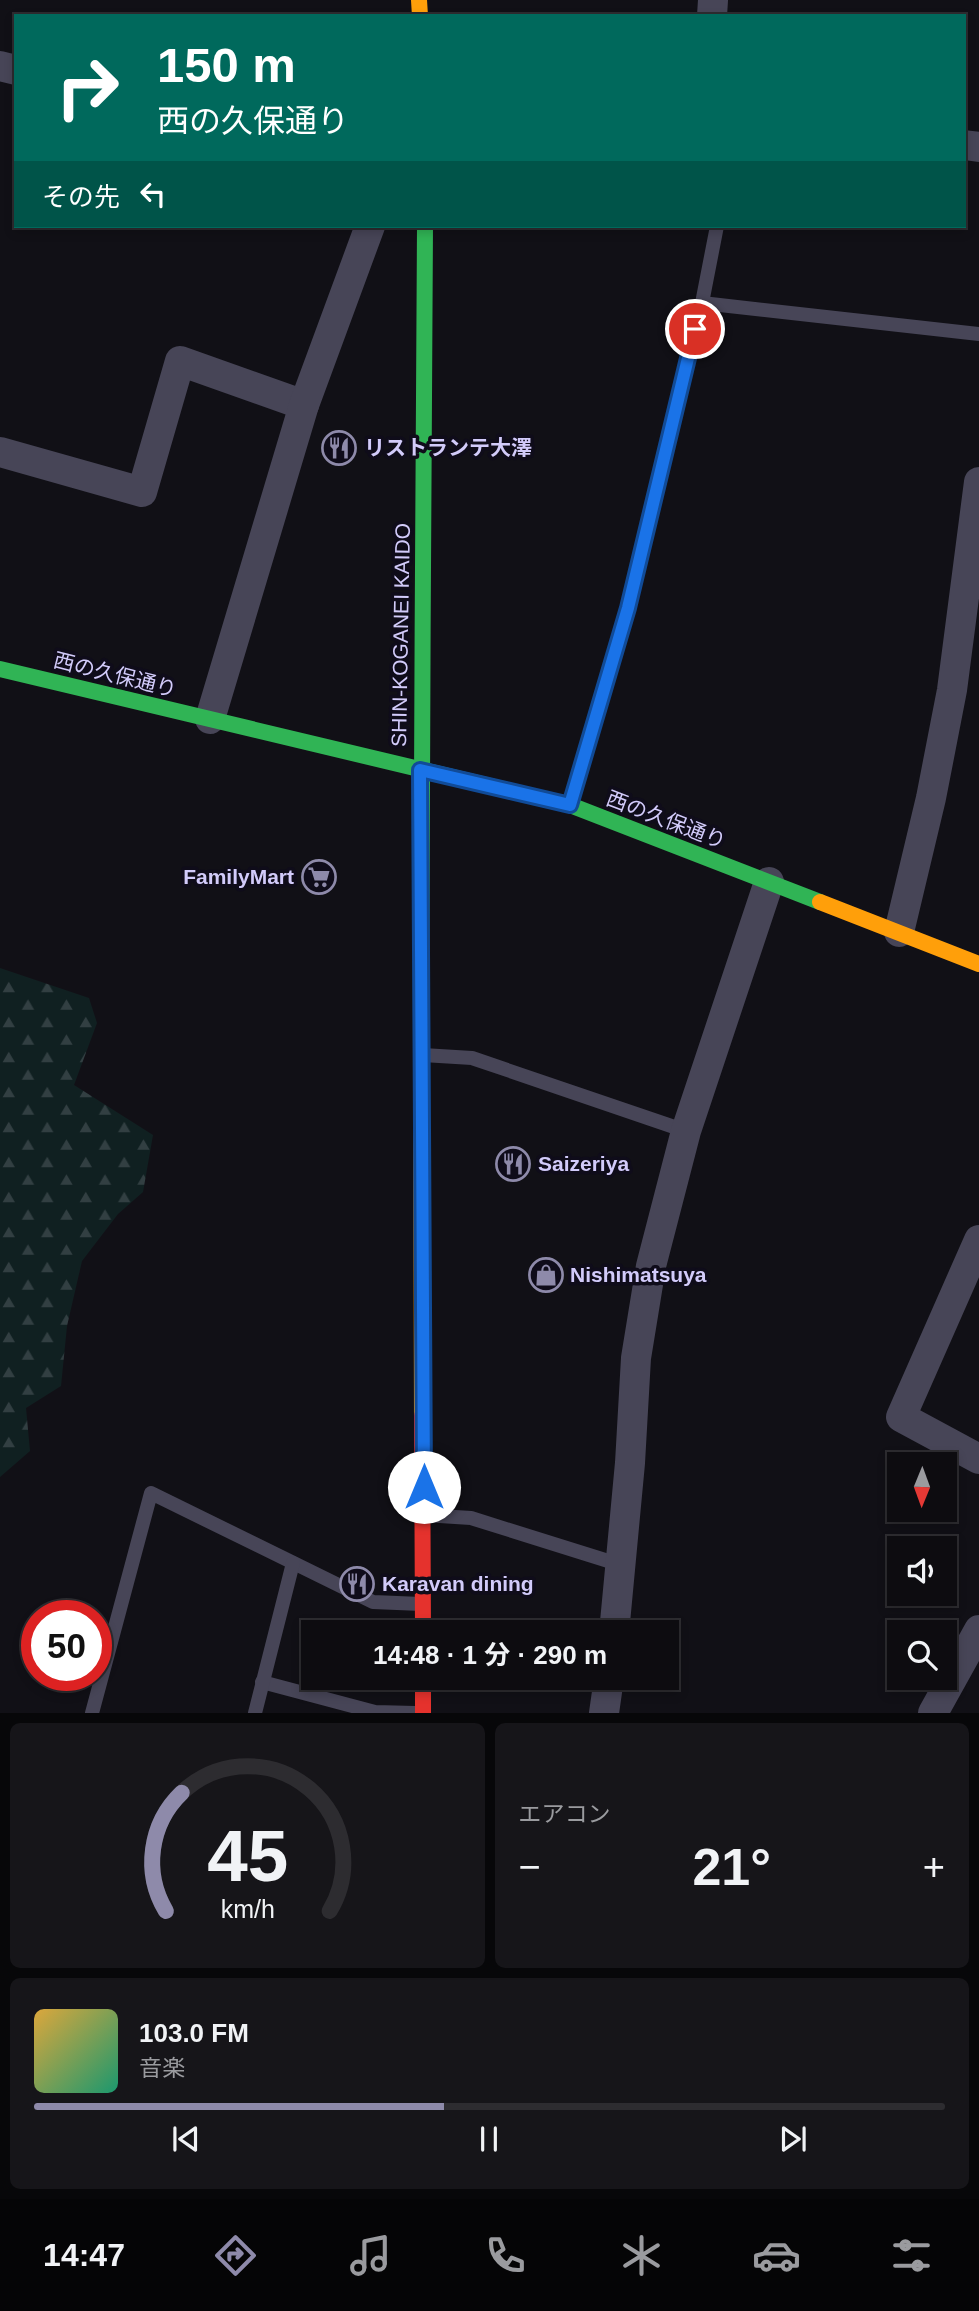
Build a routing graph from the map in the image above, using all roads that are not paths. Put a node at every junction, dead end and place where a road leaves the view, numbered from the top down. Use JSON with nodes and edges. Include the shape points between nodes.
{"nodes":[{"id":1,"x":369,"y":228,"type":"edge"},
{"id":2,"x":425,"y":228,"type":"edge"},
{"id":3,"x":716,"y":228,"type":"edge"},
{"id":4,"x":702,"y":303,"type":"junction"},
{"id":5,"x":979,"y":334,"type":"edge"},
{"id":6,"x":304,"y":405,"type":"junction"},
{"id":7,"x":0,"y":452,"type":"edge"},
{"id":8,"x":979,"y":482,"type":"edge"},
{"id":9,"x":0,"y":669,"type":"edge"},
{"id":10,"x":210,"y":719,"type":"junction"},
{"id":11,"x":420,"y":770,"type":"junction"},
{"id":12,"x":570,"y":805,"type":"junction"},
{"id":13,"x":769,"y":882,"type":"junction"},
{"id":14,"x":899,"y":932,"type":"junction"},
{"id":15,"x":979,"y":964,"type":"edge"},
{"id":16,"x":422,"y":1055,"type":"junction"},
{"id":17,"x":686,"y":1131,"type":"junction"},
{"id":18,"x":979,"y":1240,"type":"edge"},
{"id":19,"x":979,"y":1459,"type":"edge"},
{"id":20,"x":424,"y":1515,"type":"junction"},
{"id":21,"x":293,"y":1563,"type":"junction"},
{"id":22,"x":621,"y":1564,"type":"junction"},
{"id":23,"x":423,"y":1604,"type":"junction"},
{"id":24,"x":423,"y":1620,"type":"edge"},
{"id":25,"x":615,"y":1620,"type":"edge"},
{"id":26,"x":979,"y":1630,"type":"edge"},
{"id":27,"x":262,"y":1682,"type":"junction"},
{"id":28,"x":423,"y":1690,"type":"edge"},
{"id":29,"x":607,"y":1690,"type":"edge"},
{"id":30,"x":93,"y":1713,"type":"edge"},
{"id":31,"x":255,"y":1713,"type":"edge"},
{"id":32,"x":415,"y":1713,"type":"edge"},
{"id":33,"x":423,"y":1713,"type":"edge"},
{"id":34,"x":604,"y":1713,"type":"edge"},
{"id":35,"x":933,"y":1713,"type":"edge"}],
"edges":[{"from":1,"to":6,"type":"street"},
{"from":2,"to":11,"type":"main road","name":"SHIN-KOGANEI KAIDO"},
{"from":3,"to":4,"type":"lane"},
{"from":4,"to":5,"type":"lane"},
{"from":4,"to":12,"type":"lane","via":[[628,608]]},
{"from":6,"to":7,"type":"street","via":[[180,361],[142,492]]},
{"from":6,"to":10,"type":"street"},
{"from":8,"to":14,"type":"street","via":[[952,691]]},
{"from":9,"to":10,"type":"main road","name":"西の久保通り"},
{"from":10,"to":11,"type":"main road","name":"西の久保通り"},
{"from":11,"to":12,"type":"main road","name":"西の久保通り"},
{"from":11,"to":16,"type":"main road","name":"SHIN-KOGANEI KAIDO"},
{"from":12,"to":13,"type":"main road","name":"西の久保通り"},
{"from":13,"to":14,"type":"main road","name":"西の久保通り"},
{"from":13,"to":17,"type":"street"},
{"from":14,"to":15,"type":"main road","name":"西の久保通り"},
{"from":16,"to":17,"type":"lane","via":[[472,1058]]},
{"from":16,"to":20,"type":"main road","name":"SHIN-KOGANEI KAIDO"},
{"from":17,"to":22,"type":"street","via":[[651,1266],[636,1358]]},
{"from":18,"to":19,"type":"street","via":[[901,1417]]},
{"from":20,"to":22,"type":"lane","via":[[471,1518]]},
{"from":20,"to":23,"type":"main road","name":"SHIN-KOGANEI KAIDO"},
{"from":21,"to":23,"type":"lane","via":[[373,1602]]},
{"from":21,"to":27,"type":"lane"},
{"from":21,"to":30,"type":"lane","via":[[150,1493]]},
{"from":22,"to":25,"type":"street"},
{"from":23,"to":24,"type":"main road","name":"SHIN-KOGANEI KAIDO"},
{"from":26,"to":35,"type":"street"},
{"from":27,"to":31,"type":"lane"},
{"from":27,"to":32,"type":"lane","via":[[375,1712]]},
{"from":28,"to":33,"type":"main road"},
{"from":29,"to":34,"type":"street"}]}
